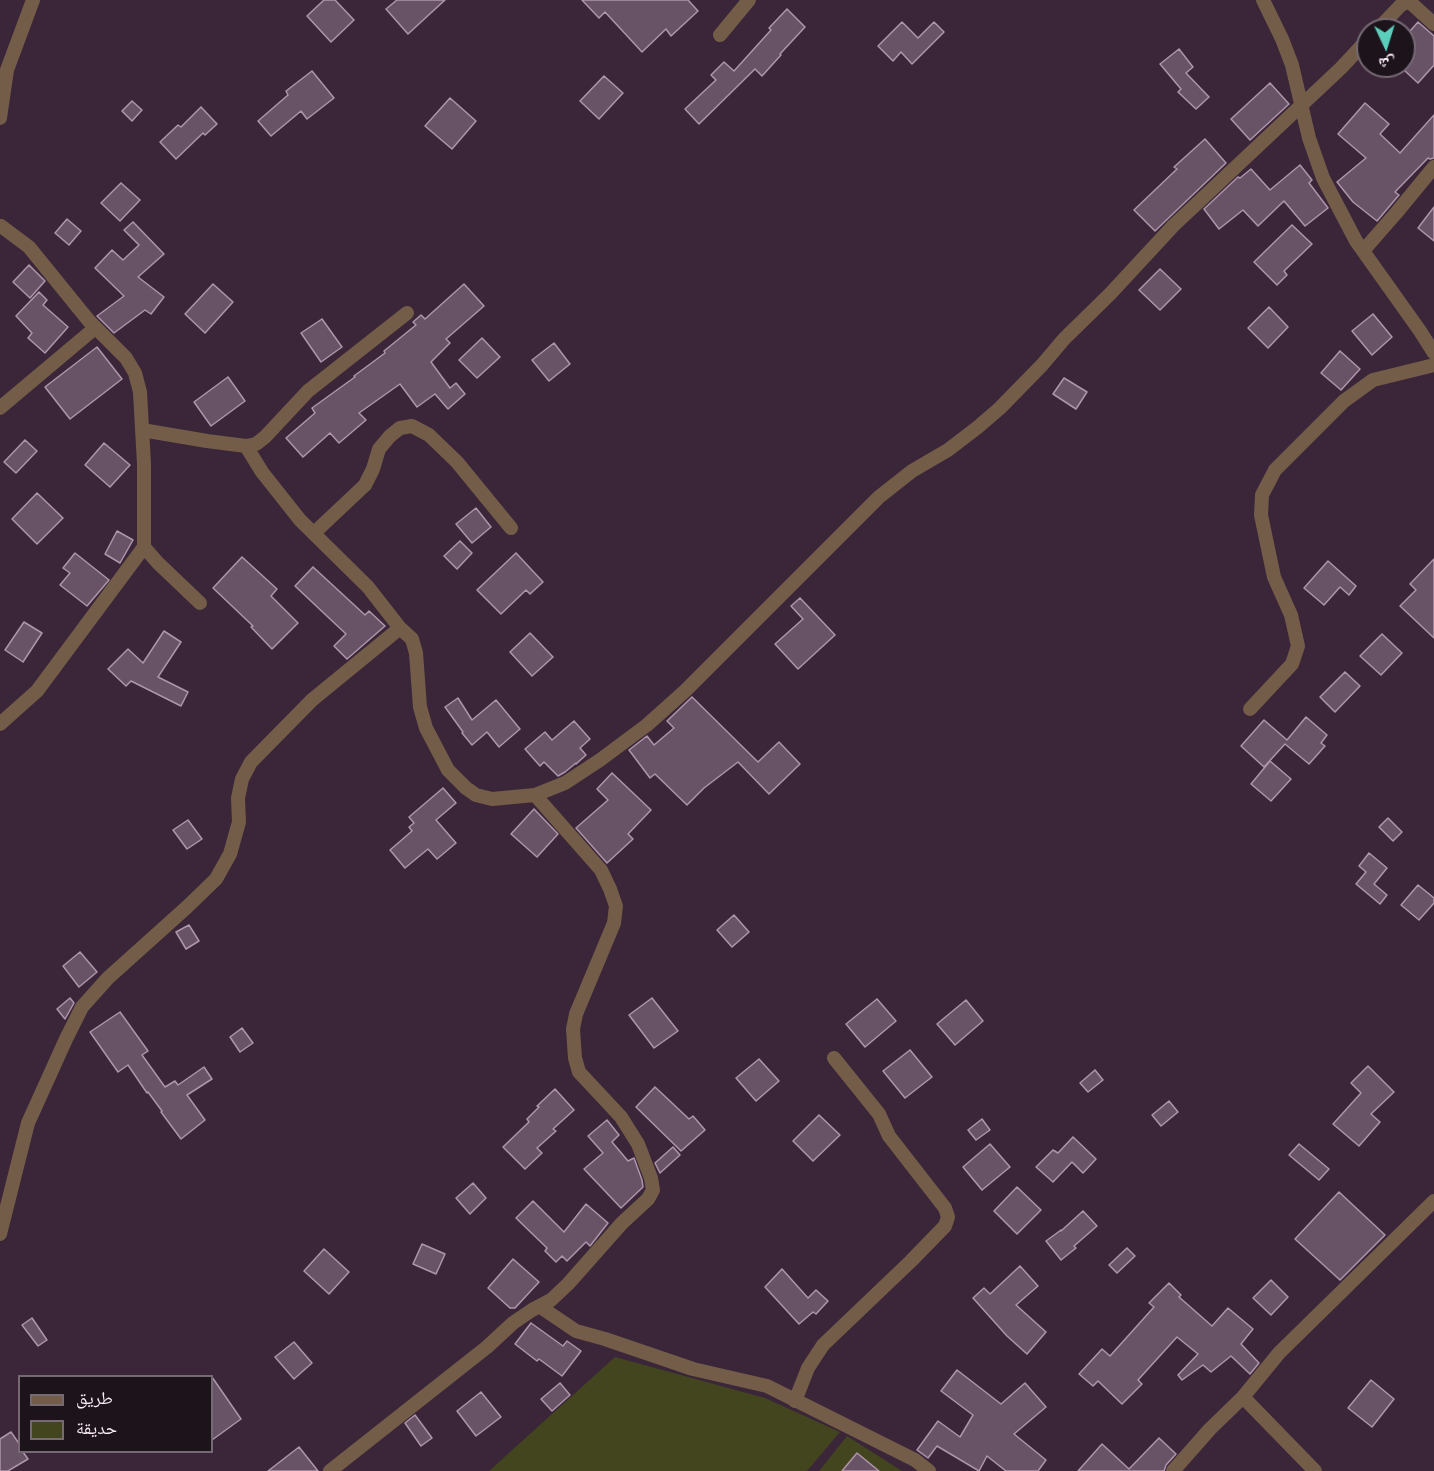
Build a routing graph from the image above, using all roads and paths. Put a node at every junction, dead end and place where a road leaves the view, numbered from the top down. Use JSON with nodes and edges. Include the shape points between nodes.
{"nodes":[{"id":1,"x":33,"y":0,"type":"edge"},
{"id":2,"x":749,"y":0,"type":"edge"},
{"id":3,"x":1263,"y":0,"type":"edge"},
{"id":4,"x":1388,"y":18,"type":"edge"},
{"id":5,"x":1434,"y":24,"type":"edge"},
{"id":6,"x":720,"y":35,"type":"dead end"},
{"id":7,"x":1356,"y":52,"type":"edge"},
{"id":8,"x":1302,"y":104,"type":"junction"},
{"id":9,"x":0,"y":117,"type":"edge"},
{"id":10,"x":1434,"y":167,"type":"edge"},
{"id":11,"x":0,"y":223,"type":"edge"},
{"id":12,"x":1363,"y":251,"type":"junction"},
{"id":13,"x":407,"y":313,"type":"dead end"},
{"id":14,"x":95,"y":328,"type":"junction"},
{"id":15,"x":1434,"y":353,"type":"edge"},
{"id":16,"x":1434,"y":365,"type":"edge"},
{"id":17,"x":0,"y":408,"type":"edge"},
{"id":18,"x":142,"y":430,"type":"junction"},
{"id":19,"x":246,"y":446,"type":"junction"},
{"id":20,"x":511,"y":528,"type":"dead end"},
{"id":21,"x":314,"y":533,"type":"junction"},
{"id":22,"x":144,"y":548,"type":"junction"},
{"id":23,"x":200,"y":603,"type":"dead end"},
{"id":24,"x":400,"y":628,"type":"junction"},
{"id":25,"x":1250,"y":709,"type":"dead end"},
{"id":26,"x":0,"y":724,"type":"edge"},
{"id":27,"x":535,"y":795,"type":"junction"},
{"id":28,"x":834,"y":1058,"type":"dead end"},
{"id":29,"x":1434,"y":1201,"type":"edge"},
{"id":30,"x":0,"y":1234,"type":"edge"},
{"id":31,"x":539,"y":1306,"type":"junction"},
{"id":32,"x":1243,"y":1397,"type":"junction"},
{"id":33,"x":795,"y":1401,"type":"junction"},
{"id":34,"x":330,"y":1471,"type":"edge"},
{"id":35,"x":929,"y":1471,"type":"edge"},
{"id":36,"x":1173,"y":1471,"type":"edge"},
{"id":37,"x":1315,"y":1471,"type":"edge"}],
"edges":[{"from":1,"to":9,"type":"street","via":[[7,70]]},
{"from":2,"to":6,"type":"street"},
{"from":3,"to":8,"type":"street","via":[[1292,65]]},
{"from":4,"to":5,"type":"street","via":[[1405,2],[1412,3]]},
{"from":7,"to":8,"type":"street"},
{"from":8,"to":12,"type":"street","via":[[1308,138],[1323,178]]},
{"from":8,"to":27,"type":"street","via":[[1173,226],[1000,408],[948,450],[879,497],[647,725],[565,783]]},
{"from":10,"to":12,"type":"street"},
{"from":11,"to":14,"type":"street","via":[[29,247]]},
{"from":12,"to":15,"type":"street"},
{"from":13,"to":19,"type":"street","via":[[308,392],[265,437]]},
{"from":14,"to":17,"type":"street"},
{"from":14,"to":18,"type":"street","via":[[126,358],[135,373]]},
{"from":16,"to":25,"type":"street","via":[[1373,380],[1344,401],[1275,470],[1262,495],[1261,515],[1274,577],[1291,615],[1298,646],[1292,664]]},
{"from":18,"to":19,"type":"street"},
{"from":18,"to":22,"type":"street"},
{"from":19,"to":21,"type":"street","via":[[262,472]]},
{"from":20,"to":21,"type":"street","via":[[457,462],[429,435],[412,426],[400,428],[390,436],[379,449],[366,485]]},
{"from":21,"to":24,"type":"street","via":[[368,587]]},
{"from":22,"to":23,"type":"street"},
{"from":22,"to":26,"type":"street","via":[[37,691]]},
{"from":24,"to":27,"type":"street","via":[[412,639],[420,707],[426,728],[448,770],[476,795],[492,799]]},
{"from":24,"to":30,"type":"street","via":[[312,700],[251,762],[242,780],[239,822],[230,854],[216,879],[108,978],[82,1007],[28,1123]]},
{"from":27,"to":31,"type":"street","via":[[601,870],[616,906],[614,923],[576,1014],[574,1058],[579,1072],[621,1117],[638,1144],[653,1190],[568,1284]]},
{"from":28,"to":33,"type":"street","via":[[879,1114],[889,1136],[948,1217],[945,1226],[911,1261],[823,1345],[808,1368]]},
{"from":29,"to":32,"type":"street","via":[[1279,1353]]},
{"from":31,"to":33,"type":"street","via":[[576,1331],[693,1369],[767,1386]]},
{"from":31,"to":34,"type":"street"},
{"from":32,"to":36,"type":"street"},
{"from":32,"to":37,"type":"street"},
{"from":33,"to":35,"type":"street","via":[[915,1460]]}]}
